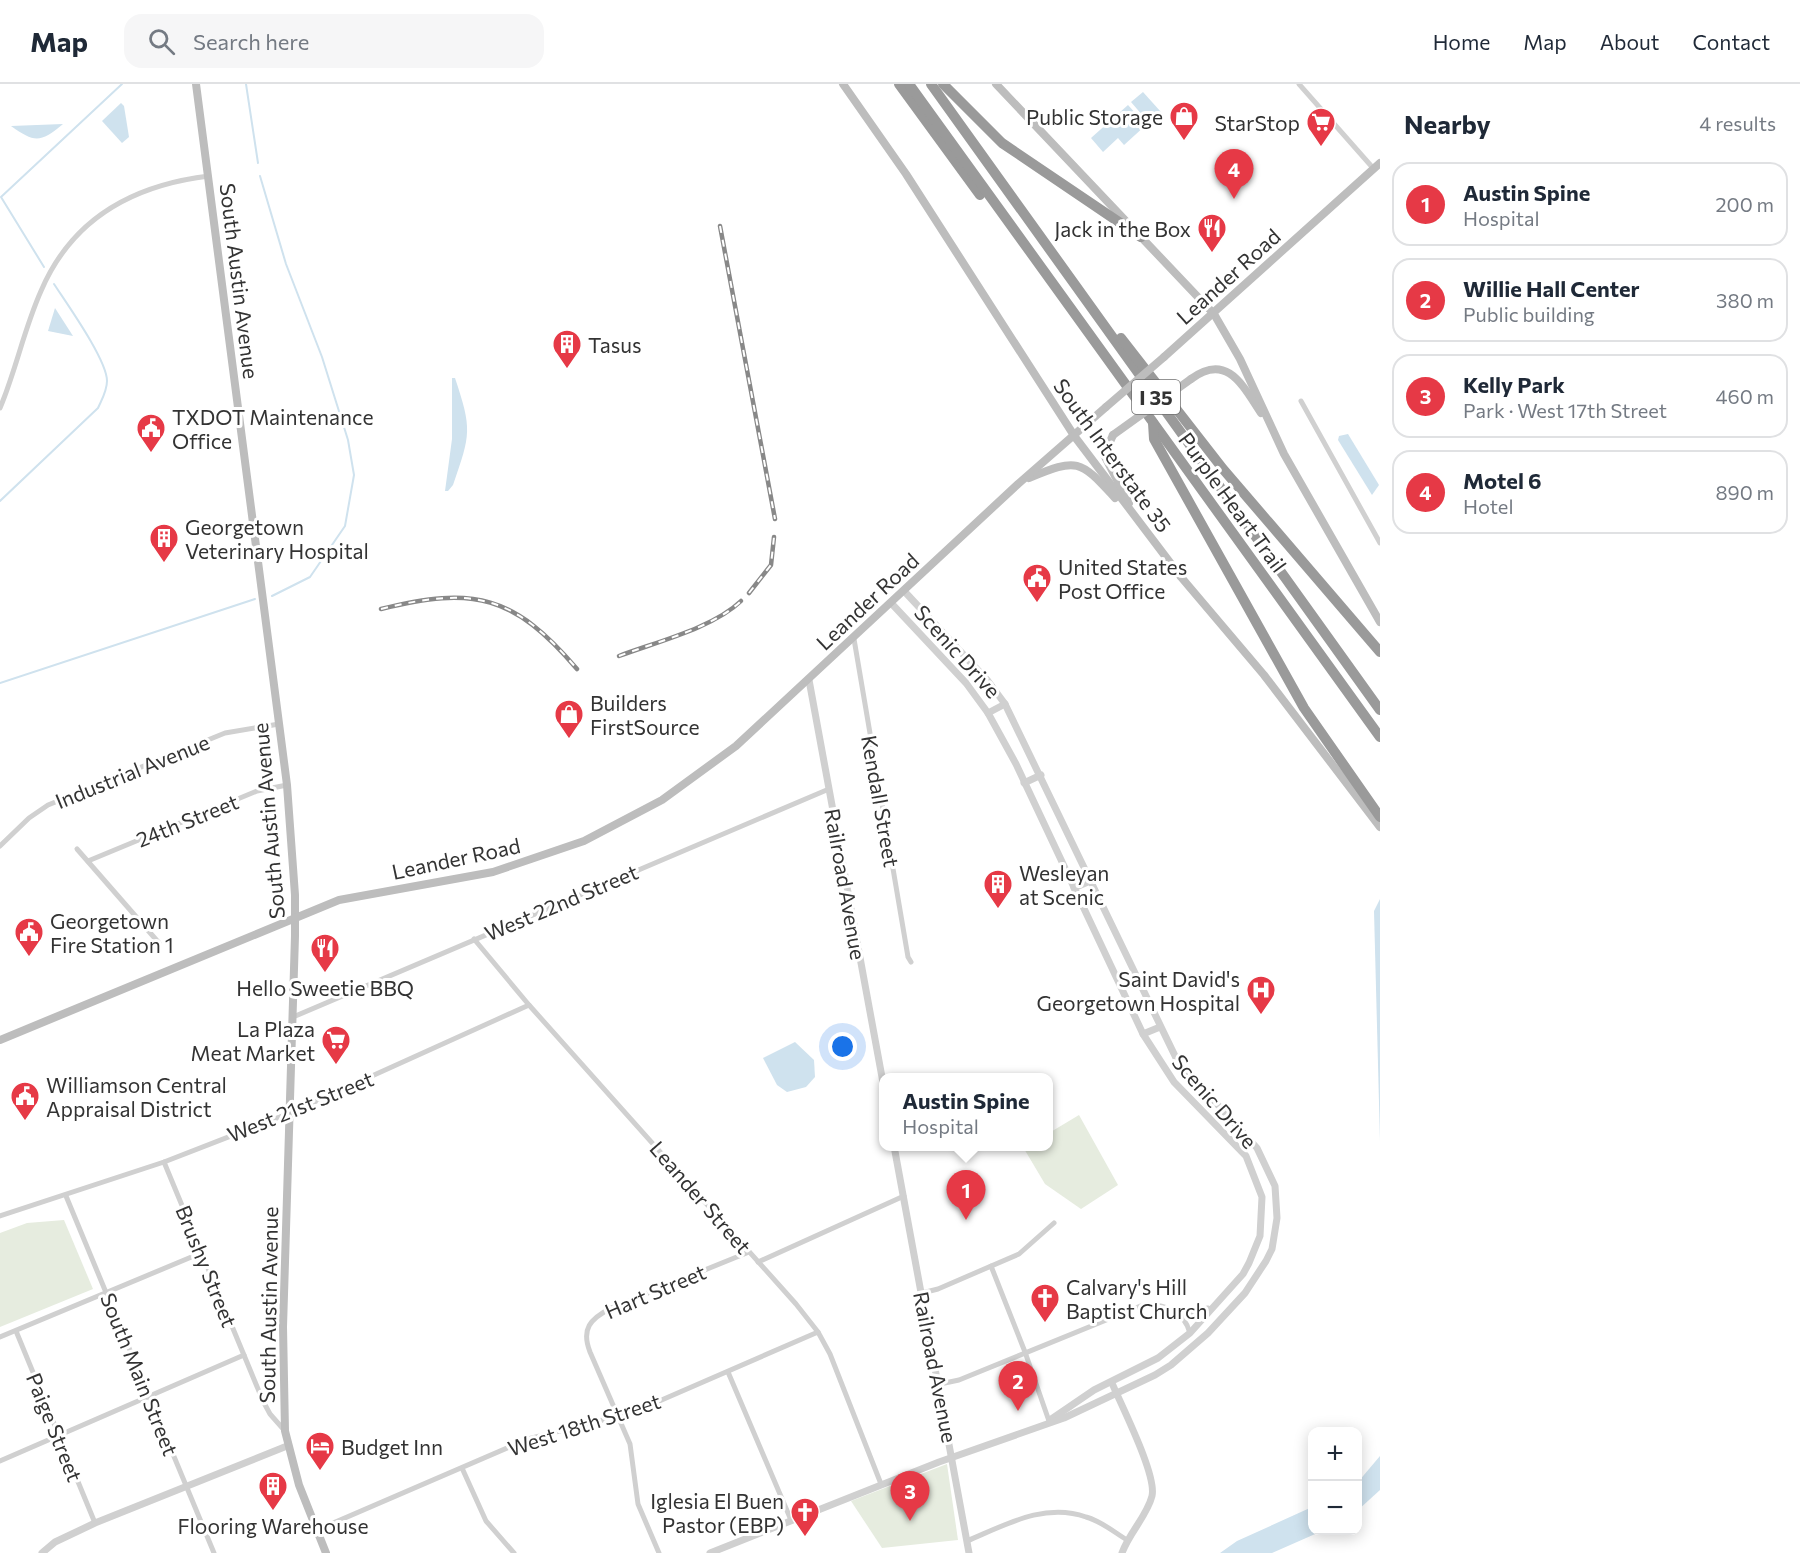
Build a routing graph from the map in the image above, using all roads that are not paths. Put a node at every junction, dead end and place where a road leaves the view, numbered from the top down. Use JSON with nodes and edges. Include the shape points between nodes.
{"nodes":[{"id":1,"x":196,"y":84,"type":"edge"},
{"id":2,"x":843,"y":84,"type":"edge"},
{"id":3,"x":899,"y":84,"type":"edge"},
{"id":4,"x":909,"y":84,"type":"edge"},
{"id":5,"x":931,"y":84,"type":"edge"},
{"id":6,"x":943,"y":84,"type":"edge"},
{"id":7,"x":996,"y":84,"type":"edge"},
{"id":8,"x":1299,"y":84,"type":"edge"},
{"id":9,"x":1380,"y":163,"type":"edge"},
{"id":10,"x":1373,"y":168,"type":"junction"},
{"id":11,"x":209,"y":176,"type":"junction"},
{"id":12,"x":1141,"y":237,"type":"junction"},
{"id":13,"x":1034,"y":257,"type":"junction"},
{"id":14,"x":1080,"y":291,"type":"junction"},
{"id":15,"x":1214,"y":314,"type":"junction"},
{"id":16,"x":1301,"y":401,"type":"dead end"},
{"id":17,"x":0,"y":408,"type":"edge"},
{"id":18,"x":1153,"y":423,"type":"junction"},
{"id":19,"x":1274,"y":431,"type":"junction"},
{"id":20,"x":1075,"y":437,"type":"junction"},
{"id":21,"x":1022,"y":480,"type":"junction"},
{"id":22,"x":1140,"y":525,"type":"junction"},
{"id":23,"x":1380,"y":543,"type":"edge"},
{"id":24,"x":905,"y":592,"type":"junction"},
{"id":25,"x":892,"y":604,"type":"junction"},
{"id":26,"x":1380,"y":622,"type":"edge"},
{"id":27,"x":854,"y":639,"type":"junction"},
{"id":28,"x":1380,"y":652,"type":"edge"},
{"id":29,"x":809,"y":680,"type":"junction"},
{"id":30,"x":1005,"y":704,"type":"junction"},
{"id":31,"x":1380,"y":710,"type":"edge"},
{"id":32,"x":988,"y":713,"type":"junction"},
{"id":33,"x":279,"y":724,"type":"junction"},
{"id":34,"x":1380,"y":737,"type":"edge"},
{"id":35,"x":1041,"y":775,"type":"junction"},
{"id":36,"x":1024,"y":783,"type":"junction"},
{"id":37,"x":287,"y":785,"type":"junction"},
{"id":38,"x":830,"y":789,"type":"junction"},
{"id":39,"x":1380,"y":817,"type":"edge"},
{"id":40,"x":1380,"y":827,"type":"edge"},
{"id":41,"x":0,"y":846,"type":"edge"},
{"id":42,"x":77,"y":849,"type":"dead end"},
{"id":43,"x":88,"y":861,"type":"junction"},
{"id":44,"x":1090,"y":881,"type":"junction"},
{"id":45,"x":1074,"y":888,"type":"junction"},
{"id":46,"x":295,"y":916,"type":"junction"},
{"id":47,"x":474,"y":939,"type":"junction"},
{"id":48,"x":159,"y":943,"type":"dead end"},
{"id":49,"x":1126,"y":957,"type":"junction"},
{"id":50,"x":912,"y":962,"type":"dead end"},
{"id":51,"x":1111,"y":964,"type":"junction"},
{"id":52,"x":529,"y":1005,"type":"junction"},
{"id":53,"x":293,"y":1017,"type":"junction"},
{"id":54,"x":1160,"y":1027,"type":"junction"},
{"id":55,"x":1143,"y":1034,"type":"junction"},
{"id":56,"x":0,"y":1040,"type":"edge"},
{"id":57,"x":881,"y":1073,"type":"edge"},
{"id":58,"x":1188,"y":1073,"type":"junction"},
{"id":59,"x":1174,"y":1082,"type":"junction"},
{"id":60,"x":290,"y":1113,"type":"junction"},
{"id":61,"x":895,"y":1151,"type":"edge"},
{"id":62,"x":164,"y":1162,"type":"junction"},
{"id":63,"x":66,"y":1196,"type":"junction"},
{"id":64,"x":904,"y":1196,"type":"junction"},
{"id":65,"x":0,"y":1216,"type":"edge"},
{"id":66,"x":1054,"y":1223,"type":"dead end"},
{"id":67,"x":749,"y":1251,"type":"junction"},
{"id":68,"x":201,"y":1253,"type":"junction"},
{"id":69,"x":758,"y":1262,"type":"junction"},
{"id":70,"x":991,"y":1266,"type":"junction"},
{"id":71,"x":107,"y":1293,"type":"junction"},
{"id":72,"x":922,"y":1293,"type":"junction"},
{"id":73,"x":1216,"y":1305,"type":"junction"},
{"id":74,"x":1182,"y":1316,"type":"junction"},
{"id":75,"x":16,"y":1331,"type":"junction"},
{"id":76,"x":818,"y":1332,"type":"junction"},
{"id":77,"x":1190,"y":1333,"type":"junction"},
{"id":78,"x":0,"y":1337,"type":"edge"},
{"id":79,"x":1025,"y":1352,"type":"junction"},
{"id":80,"x":244,"y":1355,"type":"junction"},
{"id":81,"x":728,"y":1372,"type":"junction"},
{"id":82,"x":1112,"y":1383,"type":"junction"},
{"id":83,"x":940,"y":1384,"type":"junction"},
{"id":84,"x":1117,"y":1394,"type":"junction"},
{"id":85,"x":149,"y":1396,"type":"junction"},
{"id":86,"x":619,"y":1416,"type":"junction"},
{"id":87,"x":1048,"y":1421,"type":"junction"},
{"id":88,"x":285,"y":1431,"type":"junction"},
{"id":89,"x":58,"y":1434,"type":"junction"},
{"id":90,"x":287,"y":1446,"type":"junction"},
{"id":91,"x":953,"y":1458,"type":"junction"},
{"id":92,"x":0,"y":1461,"type":"edge"},
{"id":93,"x":462,"y":1468,"type":"junction"},
{"id":94,"x":880,"y":1484,"type":"junction"},
{"id":95,"x":186,"y":1485,"type":"junction"},
{"id":96,"x":792,"y":1520,"type":"junction"},
{"id":97,"x":95,"y":1523,"type":"junction"},
{"id":98,"x":317,"y":1530,"type":"junction"},
{"id":99,"x":967,"y":1540,"type":"junction"},
{"id":100,"x":1127,"y":1540,"type":"junction"},
{"id":101,"x":45,"y":1552,"type":"edge"},
{"id":102,"x":713,"y":1552,"type":"edge"},
{"id":103,"x":214,"y":1553,"type":"edge"},
{"id":104,"x":326,"y":1553,"type":"edge"},
{"id":105,"x":514,"y":1553,"type":"edge"},
{"id":106,"x":659,"y":1553,"type":"edge"},
{"id":107,"x":969,"y":1553,"type":"edge"},
{"id":108,"x":1122,"y":1553,"type":"edge"}],
"edges":[{"from":1,"to":11,"type":"main road","name":"South Austin Avenue"},
{"from":2,"to":20,"type":"main road","name":"South Interstate 35","via":[[906,174]]},
{"from":3,"to":13,"type":"highway","via":[[983,198]]},
{"from":4,"to":13,"type":"highway","name":"Purple Heart Trail","number":"I 35"},
{"from":5,"to":14,"type":"highway","name":"Purple Heart Trail","number":"I 35"},
{"from":6,"to":12,"type":"highway","via":[[986,130],[1016,154]]},
{"from":7,"to":12,"type":"main road"},
{"from":8,"to":10,"type":"street"},
{"from":9,"to":10,"type":"main road","name":"Leander Road"},
{"from":10,"to":15,"type":"main road","name":"Leander Road"},
{"from":11,"to":17,"type":"street","via":[[142,190],[107,211],[74,239],[41,289]]},
{"from":11,"to":33,"type":"main road","name":"South Austin Avenue"},
{"from":12,"to":15,"type":"main road"},
{"from":13,"to":18,"type":"highway","name":"Purple Heart Trail","number":"I 35"},
{"from":14,"to":28,"type":"highway","via":[[1132,351],[1223,470]]},
{"from":14,"to":31,"type":"highway","name":"Purple Heart Trail","number":"I 35"},
{"from":15,"to":19,"type":"main road"},
{"from":15,"to":20,"type":"main road","name":"Leander Road","bridge":true},
{"from":16,"to":23,"type":"street"},
{"from":18,"to":34,"type":"highway","name":"Purple Heart Trail","number":"I 35"},
{"from":18,"to":39,"type":"highway","via":[[1154,440],[1293,689]]},
{"from":19,"to":22,"type":"main road","bridge":true,"via":[[1237,378],[1223,370],[1208,369],[1191,379],[1113,435],[1104,455]]},
{"from":19,"to":26,"type":"main road"},
{"from":20,"to":21,"type":"main road","name":"Leander Road"},
{"from":20,"to":22,"type":"main road","name":"South Interstate 35"},
{"from":21,"to":22,"type":"main road","via":[[1058,466],[1085,467]]},
{"from":21,"to":24,"type":"main road","name":"Leander Road"},
{"from":22,"to":40,"type":"main road","name":"South Interstate 35","via":[[1264,675]]},
{"from":24,"to":25,"type":"main road","name":"Leander Road"},
{"from":24,"to":30,"type":"street","name":"Scenic Drive"},
{"from":25,"to":27,"type":"main road","name":"Leander Road"},
{"from":25,"to":32,"type":"street","name":"Scenic Drive","via":[[966,683]]},
{"from":27,"to":29,"type":"main road","name":"Leander Road"},
{"from":27,"to":50,"type":"street","name":"Kendall Street","via":[[908,957]]},
{"from":29,"to":38,"type":"street","name":"Railroad Avenue"},
{"from":29,"to":46,"type":"main road","name":"Leander Road","via":[[704,772],[625,821],[584,841],[504,869],[339,900]]},
{"from":30,"to":32,"type":"street"},
{"from":30,"to":35,"type":"street","name":"Scenic Drive"},
{"from":32,"to":36,"type":"street","name":"Scenic Drive"},
{"from":33,"to":37,"type":"main road","name":"South Austin Avenue"},
{"from":33,"to":41,"type":"street","name":"Industrial Avenue","via":[[225,733],[48,805]]},
{"from":35,"to":36,"type":"street"},
{"from":35,"to":44,"type":"street","name":"Scenic Drive"},
{"from":36,"to":45,"type":"street","name":"Scenic Drive"},
{"from":37,"to":43,"type":"street","name":"24th Street","via":[[257,792]]},
{"from":37,"to":46,"type":"main road","name":"South Austin Avenue"},
{"from":38,"to":47,"type":"street","name":"West 22nd Street"},
{"from":38,"to":57,"type":"street","name":"Railroad Avenue"},
{"from":42,"to":43,"type":"street"},
{"from":43,"to":48,"type":"street"},
{"from":44,"to":45,"type":"street"},
{"from":44,"to":49,"type":"street","name":"Scenic Drive"},
{"from":45,"to":51,"type":"street","name":"Scenic Drive"},
{"from":46,"to":53,"type":"main road","name":"South Austin Avenue"},
{"from":46,"to":56,"type":"main road","name":"Leander Road"},
{"from":47,"to":52,"type":"street","name":"Leander Street"},
{"from":47,"to":53,"type":"street","name":"West 22nd Street"},
{"from":49,"to":51,"type":"street"},
{"from":49,"to":54,"type":"street","name":"Scenic Drive"},
{"from":51,"to":55,"type":"street","name":"Scenic Drive"},
{"from":52,"to":60,"type":"street","name":"West 21st Street"},
{"from":52,"to":67,"type":"street","name":"Leander Street"},
{"from":53,"to":60,"type":"main road","name":"South Austin Avenue"},
{"from":54,"to":55,"type":"street"},
{"from":54,"to":58,"type":"street","name":"Scenic Drive"},
{"from":55,"to":59,"type":"street","name":"Scenic Drive"},
{"from":58,"to":59,"type":"street"},
{"from":58,"to":84,"type":"street","name":"Scenic Drive","via":[[1248,1135],[1264,1160],[1275,1186],[1275,1234],[1259,1275],[1194,1347],[1171,1365]]},
{"from":59,"to":73,"type":"street","name":"Scenic Drive","via":[[1246,1156],[1262,1197],[1262,1225],[1256,1249],[1243,1274]]},
{"from":60,"to":62,"type":"street","name":"West 21st Street"},
{"from":60,"to":88,"type":"main road","name":"South Austin Avenue","via":[[283,1327]]},
{"from":61,"to":64,"type":"street","name":"Railroad Avenue"},
{"from":62,"to":63,"type":"street","name":"West 21st Street"},
{"from":62,"to":68,"type":"street","name":"Brushy Street"},
{"from":63,"to":65,"type":"street","name":"West 21st Street"},
{"from":63,"to":71,"type":"street","name":"South Main Street"},
{"from":64,"to":69,"type":"street"},
{"from":64,"to":72,"type":"street","name":"Railroad Avenue"},
{"from":66,"to":70,"type":"street","via":[[1019,1254]]},
{"from":67,"to":69,"type":"street","name":"Leander Street"},
{"from":67,"to":86,"type":"street","name":"Hart Street","via":[[611,1308],[589,1323],[586,1341]]},
{"from":68,"to":71,"type":"street"},
{"from":68,"to":80,"type":"street","name":"Brushy Street"},
{"from":69,"to":76,"type":"street","name":"Leander Street"},
{"from":70,"to":72,"type":"street"},
{"from":70,"to":79,"type":"street"},
{"from":71,"to":75,"type":"street"},
{"from":71,"to":85,"type":"street","name":"South Main Street"},
{"from":72,"to":83,"type":"street","name":"Railroad Avenue"},
{"from":73,"to":74,"type":"street"},
{"from":73,"to":77,"type":"street","name":"Scenic Drive"},
{"from":74,"to":77,"type":"street"},
{"from":74,"to":79,"type":"street","via":[[1166,1306],[1143,1305]]},
{"from":75,"to":78,"type":"street"},
{"from":75,"to":89,"type":"street","name":"Paige Street"},
{"from":76,"to":81,"type":"street","name":"West 18th Street"},
{"from":76,"to":94,"type":"street","name":"Leander Street","via":[[836,1367]]},
{"from":77,"to":82,"type":"street","name":"Scenic Drive","via":[[1158,1358]]},
{"from":79,"to":83,"type":"street"},
{"from":79,"to":87,"type":"street"},
{"from":80,"to":85,"type":"street"},
{"from":80,"to":88,"type":"street","name":"Brushy Street","via":[[270,1414]]},
{"from":81,"to":86,"type":"street","name":"West 18th Street"},
{"from":81,"to":96,"type":"street"},
{"from":82,"to":84,"type":"street"},
{"from":82,"to":87,"type":"street","name":"Scenic Drive","via":[[1094,1390]]},
{"from":83,"to":91,"type":"street","name":"Railroad Avenue"},
{"from":84,"to":87,"type":"street","name":"Scenic Drive","via":[[1064,1418]]},
{"from":84,"to":100,"type":"street","via":[[1152,1487],[1149,1502]]},
{"from":85,"to":89,"type":"street"},
{"from":85,"to":95,"type":"street","name":"South Main Street"},
{"from":86,"to":93,"type":"street","name":"West 18th Street","via":[[550,1432]]},
{"from":86,"to":106,"type":"street","name":"Hart Street","via":[[632,1453],[638,1504]]},
{"from":87,"to":91,"type":"street"},
{"from":88,"to":90,"type":"main road","name":"South Austin Avenue"},
{"from":89,"to":92,"type":"street"},
{"from":89,"to":97,"type":"street","name":"Paige Street"},
{"from":90,"to":95,"type":"street"},
{"from":90,"to":98,"type":"main road","name":"South Austin Avenue"},
{"from":91,"to":94,"type":"street"},
{"from":91,"to":99,"type":"street","name":"Railroad Avenue"},
{"from":93,"to":98,"type":"street","name":"West 18th Street"},
{"from":93,"to":105,"type":"street","via":[[486,1521]]},
{"from":94,"to":96,"type":"street"},
{"from":95,"to":97,"type":"street"},
{"from":95,"to":103,"type":"street","name":"South Main Street"},
{"from":96,"to":102,"type":"street"},
{"from":97,"to":101,"type":"street","via":[[60,1539]]},
{"from":98,"to":104,"type":"main road","name":"South Austin Avenue"},
{"from":99,"to":100,"type":"street","via":[[1027,1517],[1058,1511],[1087,1516]]},
{"from":99,"to":107,"type":"street","name":"Railroad Avenue"},
{"from":100,"to":108,"type":"street"}]}
